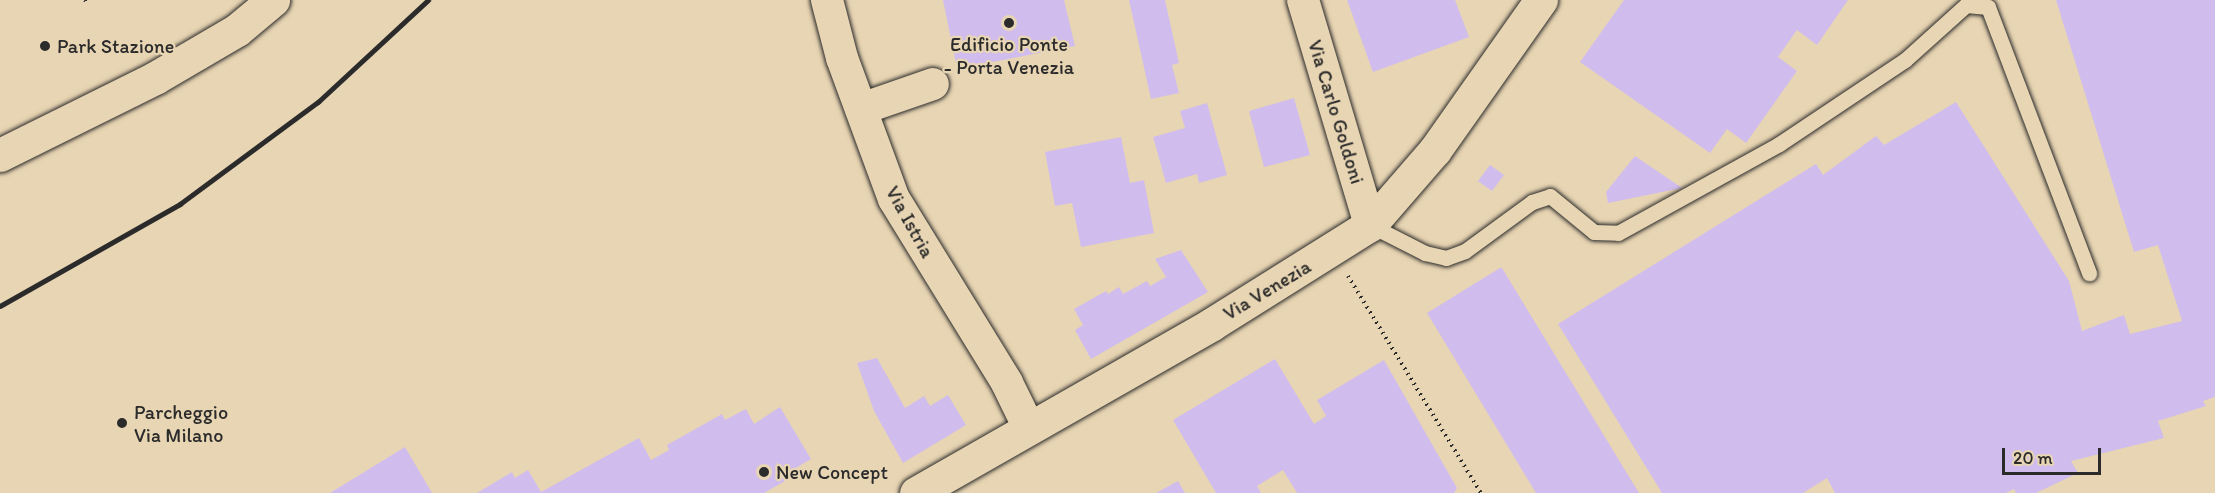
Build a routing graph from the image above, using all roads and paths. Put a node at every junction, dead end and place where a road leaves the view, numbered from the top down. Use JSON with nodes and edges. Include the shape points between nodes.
{"nodes":[{"id":1,"x":273,"y":0,"type":"edge"},
{"id":2,"x":828,"y":0,"type":"edge"},
{"id":3,"x":1303,"y":0,"type":"edge"},
{"id":4,"x":1541,"y":0,"type":"edge"},
{"id":5,"x":933,"y":84,"type":"dead end"},
{"id":6,"x":861,"y":109,"type":"junction"},
{"id":7,"x":0,"y":155,"type":"edge"},
{"id":8,"x":1370,"y":225,"type":"junction"},
{"id":9,"x":1332,"y":251,"type":"junction"},
{"id":10,"x":2089,"y":273,"type":"dead end"},
{"id":11,"x":1029,"y":428,"type":"junction"},
{"id":12,"x":916,"y":493,"type":"edge"},
{"id":13,"x":1481,"y":493,"type":"edge"}],
"edges":[{"from":1,"to":7,"type":"street","via":[[237,30],[155,78]]},
{"from":2,"to":6,"type":"street","name":"Via Istria","via":[[842,58]]},
{"from":3,"to":8,"type":"street","name":"Via Carlo Goldoni"},
{"from":4,"to":8,"type":"street","name":"Via Venezia","via":[[1435,150]]},
{"from":5,"to":6,"type":"street"},
{"from":6,"to":11,"type":"street","name":"Via Istria","via":[[894,199],[1007,383]]},
{"from":8,"to":9,"type":"street","name":"Via Venezia"},
{"from":8,"to":10,"type":"lane","via":[[1425,253],[1446,258],[1466,251],[1532,202],[1550,196],[1594,232],[1618,233],[1779,144],[1905,60],[1966,5],[1988,7]]},
{"from":9,"to":11,"type":"street","name":"Via Venezia"},
{"from":9,"to":13,"type":"path"},
{"from":11,"to":12,"type":"street","name":"Via Venezia"}]}
